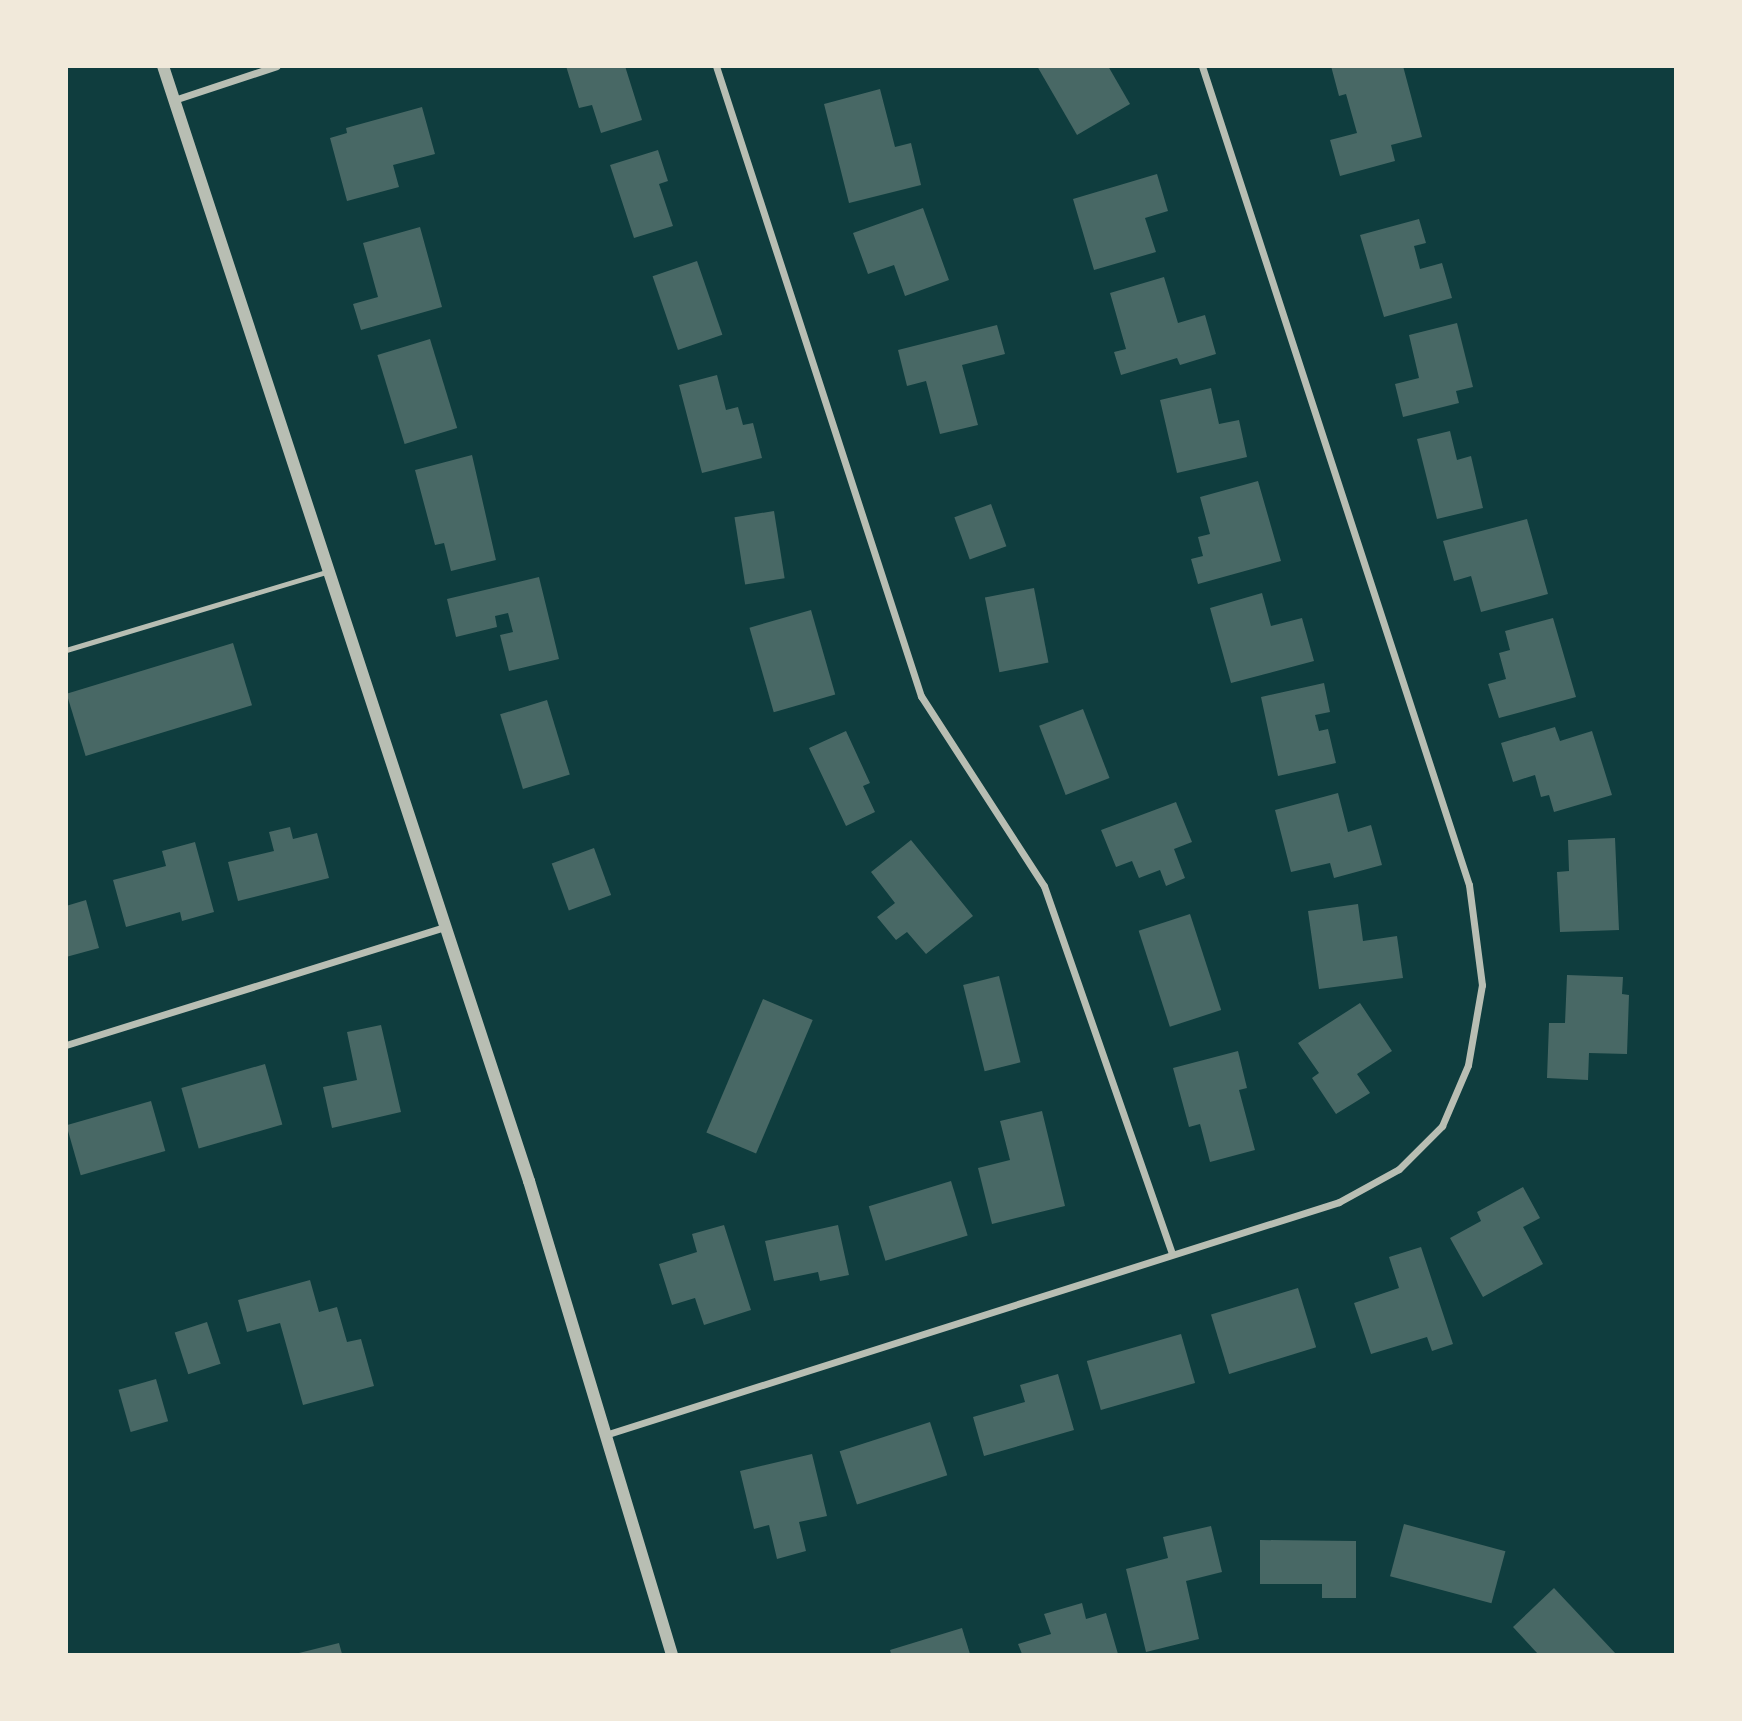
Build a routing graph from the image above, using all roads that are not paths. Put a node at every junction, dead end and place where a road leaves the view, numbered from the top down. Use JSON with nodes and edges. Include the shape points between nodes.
{"nodes":[{"id":1,"x":163,"y":66,"type":"edge"},
{"id":2,"x":277,"y":66,"type":"edge"},
{"id":3,"x":716,"y":66,"type":"edge"},
{"id":4,"x":1202,"y":66,"type":"edge"},
{"id":5,"x":174,"y":100,"type":"junction"},
{"id":6,"x":326,"y":572,"type":"junction"},
{"id":7,"x":66,"y":650,"type":"edge"},
{"id":8,"x":445,"y":927,"type":"junction"},
{"id":9,"x":66,"y":1045,"type":"edge"},
{"id":10,"x":1172,"y":1253,"type":"junction"},
{"id":11,"x":604,"y":1435,"type":"junction"},
{"id":12,"x":672,"y":1654,"type":"edge"}],
"edges":[{"from":1,"to":5,"type":"street"},
{"from":2,"to":5,"type":"street"},
{"from":3,"to":10,"type":"street","via":[[922,696],[1044,886]]},
{"from":4,"to":10,"type":"street","via":[[1469,885],[1482,985],[1468,1066],[1443,1126],[1399,1169],[1339,1202]]},
{"from":5,"to":6,"type":"street"},
{"from":6,"to":7,"type":"lane"},
{"from":6,"to":8,"type":"street"},
{"from":8,"to":9,"type":"street"},
{"from":8,"to":11,"type":"street","via":[[529,1181]]},
{"from":10,"to":11,"type":"street"},
{"from":11,"to":12,"type":"street"}]}
